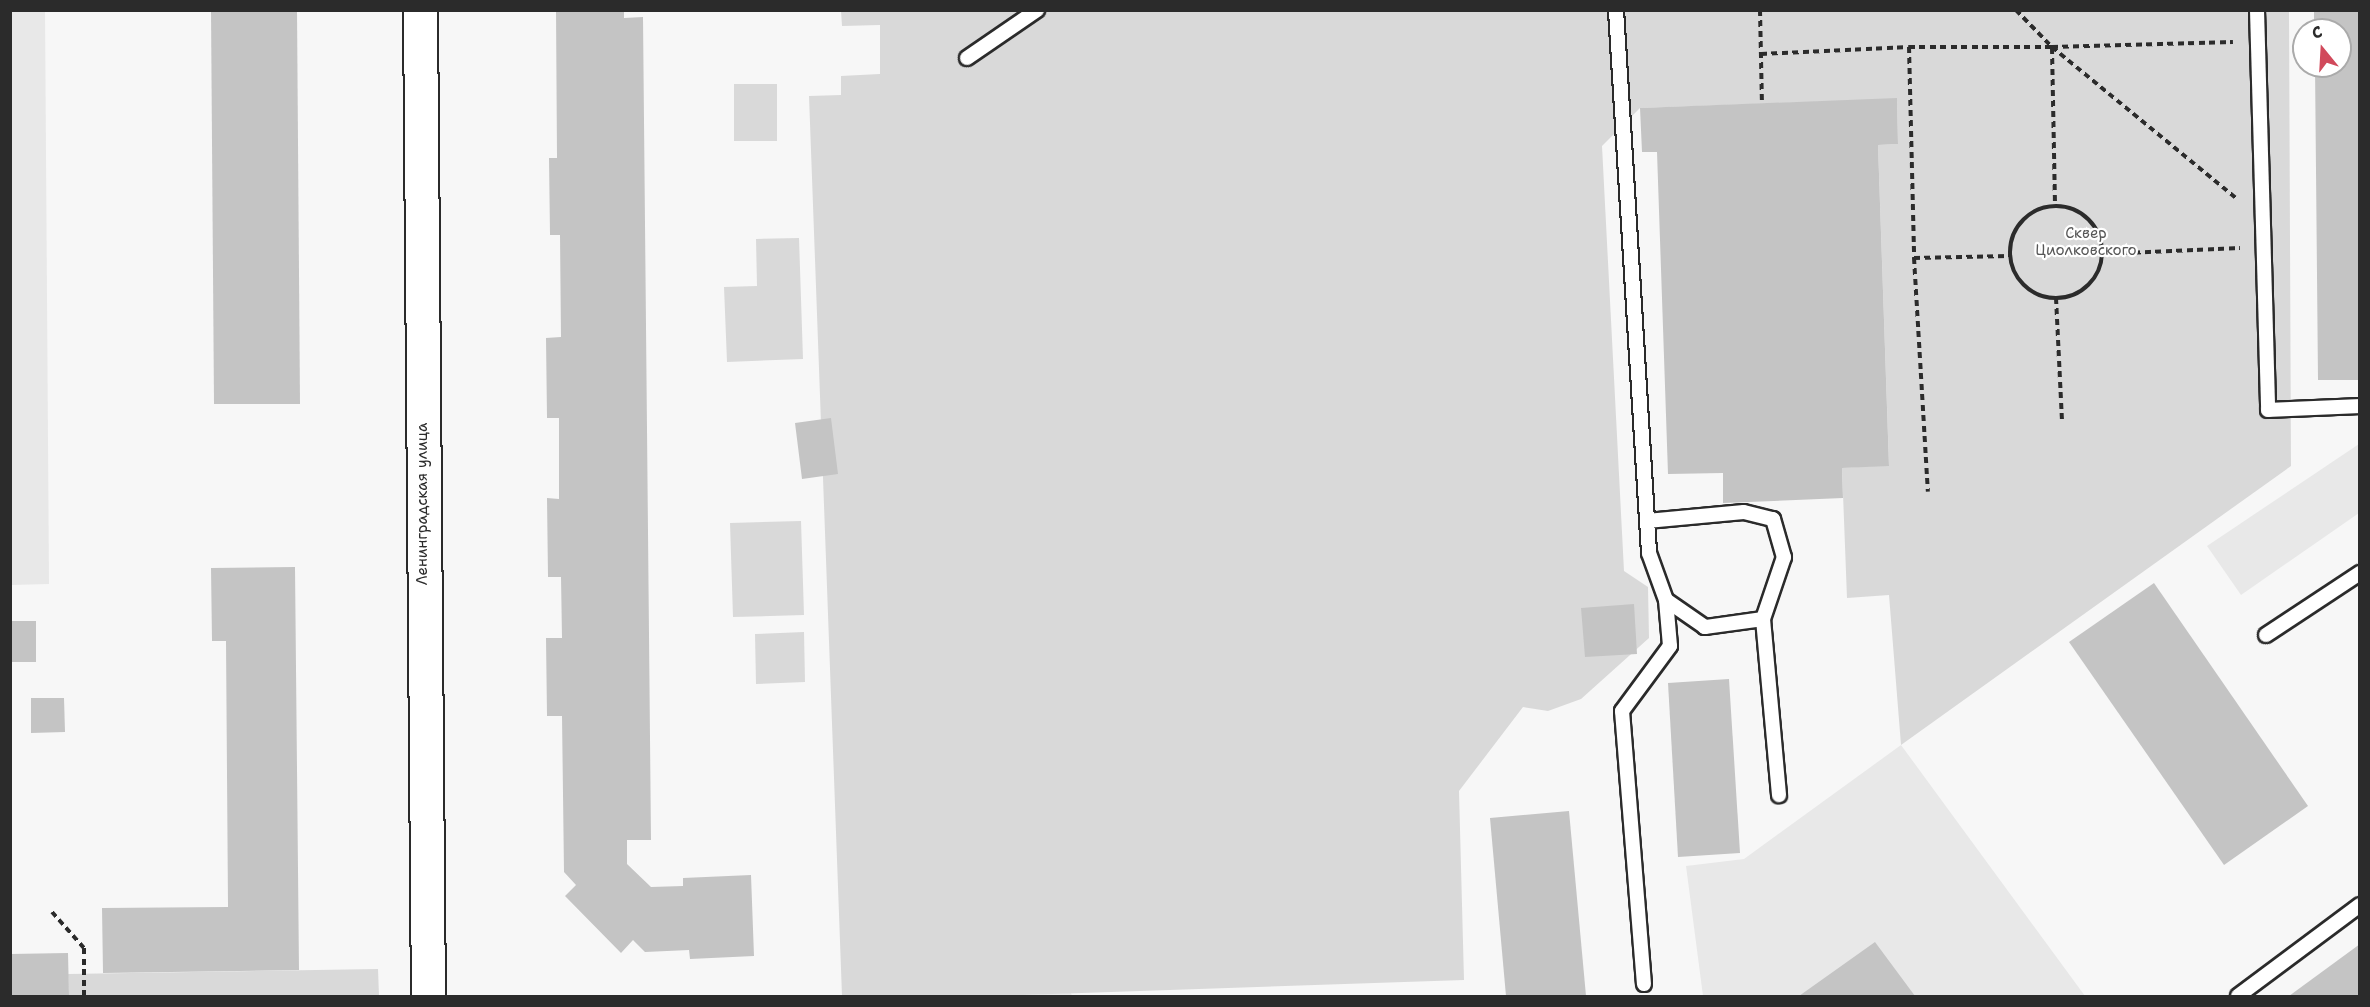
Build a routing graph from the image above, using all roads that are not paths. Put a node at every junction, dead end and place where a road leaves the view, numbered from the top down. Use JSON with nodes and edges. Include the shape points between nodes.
{"nodes":[{"id":1,"x":420,"y":10,"type":"edge"},
{"id":2,"x":1037,"y":10,"type":"edge"},
{"id":3,"x":1616,"y":10,"type":"edge"},
{"id":4,"x":2257,"y":10,"type":"edge"},
{"id":5,"x":967,"y":58,"type":"dead end"},
{"id":6,"x":2360,"y":406,"type":"edge"},
{"id":7,"x":1647,"y":521,"type":"junction"},
{"id":8,"x":2360,"y":573,"type":"edge"},
{"id":9,"x":1666,"y":600,"type":"junction"},
{"id":10,"x":1763,"y":619,"type":"junction"},
{"id":11,"x":2266,"y":634,"type":"dead end"},
{"id":12,"x":1779,"y":795,"type":"dead end"},
{"id":13,"x":2360,"y":905,"type":"edge"},
{"id":14,"x":1644,"y":984,"type":"dead end"},
{"id":15,"x":428,"y":996,"type":"edge"},
{"id":16,"x":2238,"y":996,"type":"edge"}],
"edges":[{"from":1,"to":15,"type":"main road","name":"Ленинградская улица"},
{"from":2,"to":5,"type":"lane"},
{"from":3,"to":7,"type":"lane"},
{"from":4,"to":6,"type":"lane","via":[[2268,410]]},
{"from":7,"to":9,"type":"lane","via":[[1648,553]]},
{"from":7,"to":10,"type":"lane","via":[[1744,512],[1773,519],[1784,557]]},
{"from":8,"to":11,"type":"lane"},
{"from":9,"to":10,"type":"lane","via":[[1705,627]]},
{"from":9,"to":14,"type":"lane","via":[[1670,645],[1622,711]]},
{"from":10,"to":12,"type":"lane"},
{"from":13,"to":16,"type":"lane"}]}
